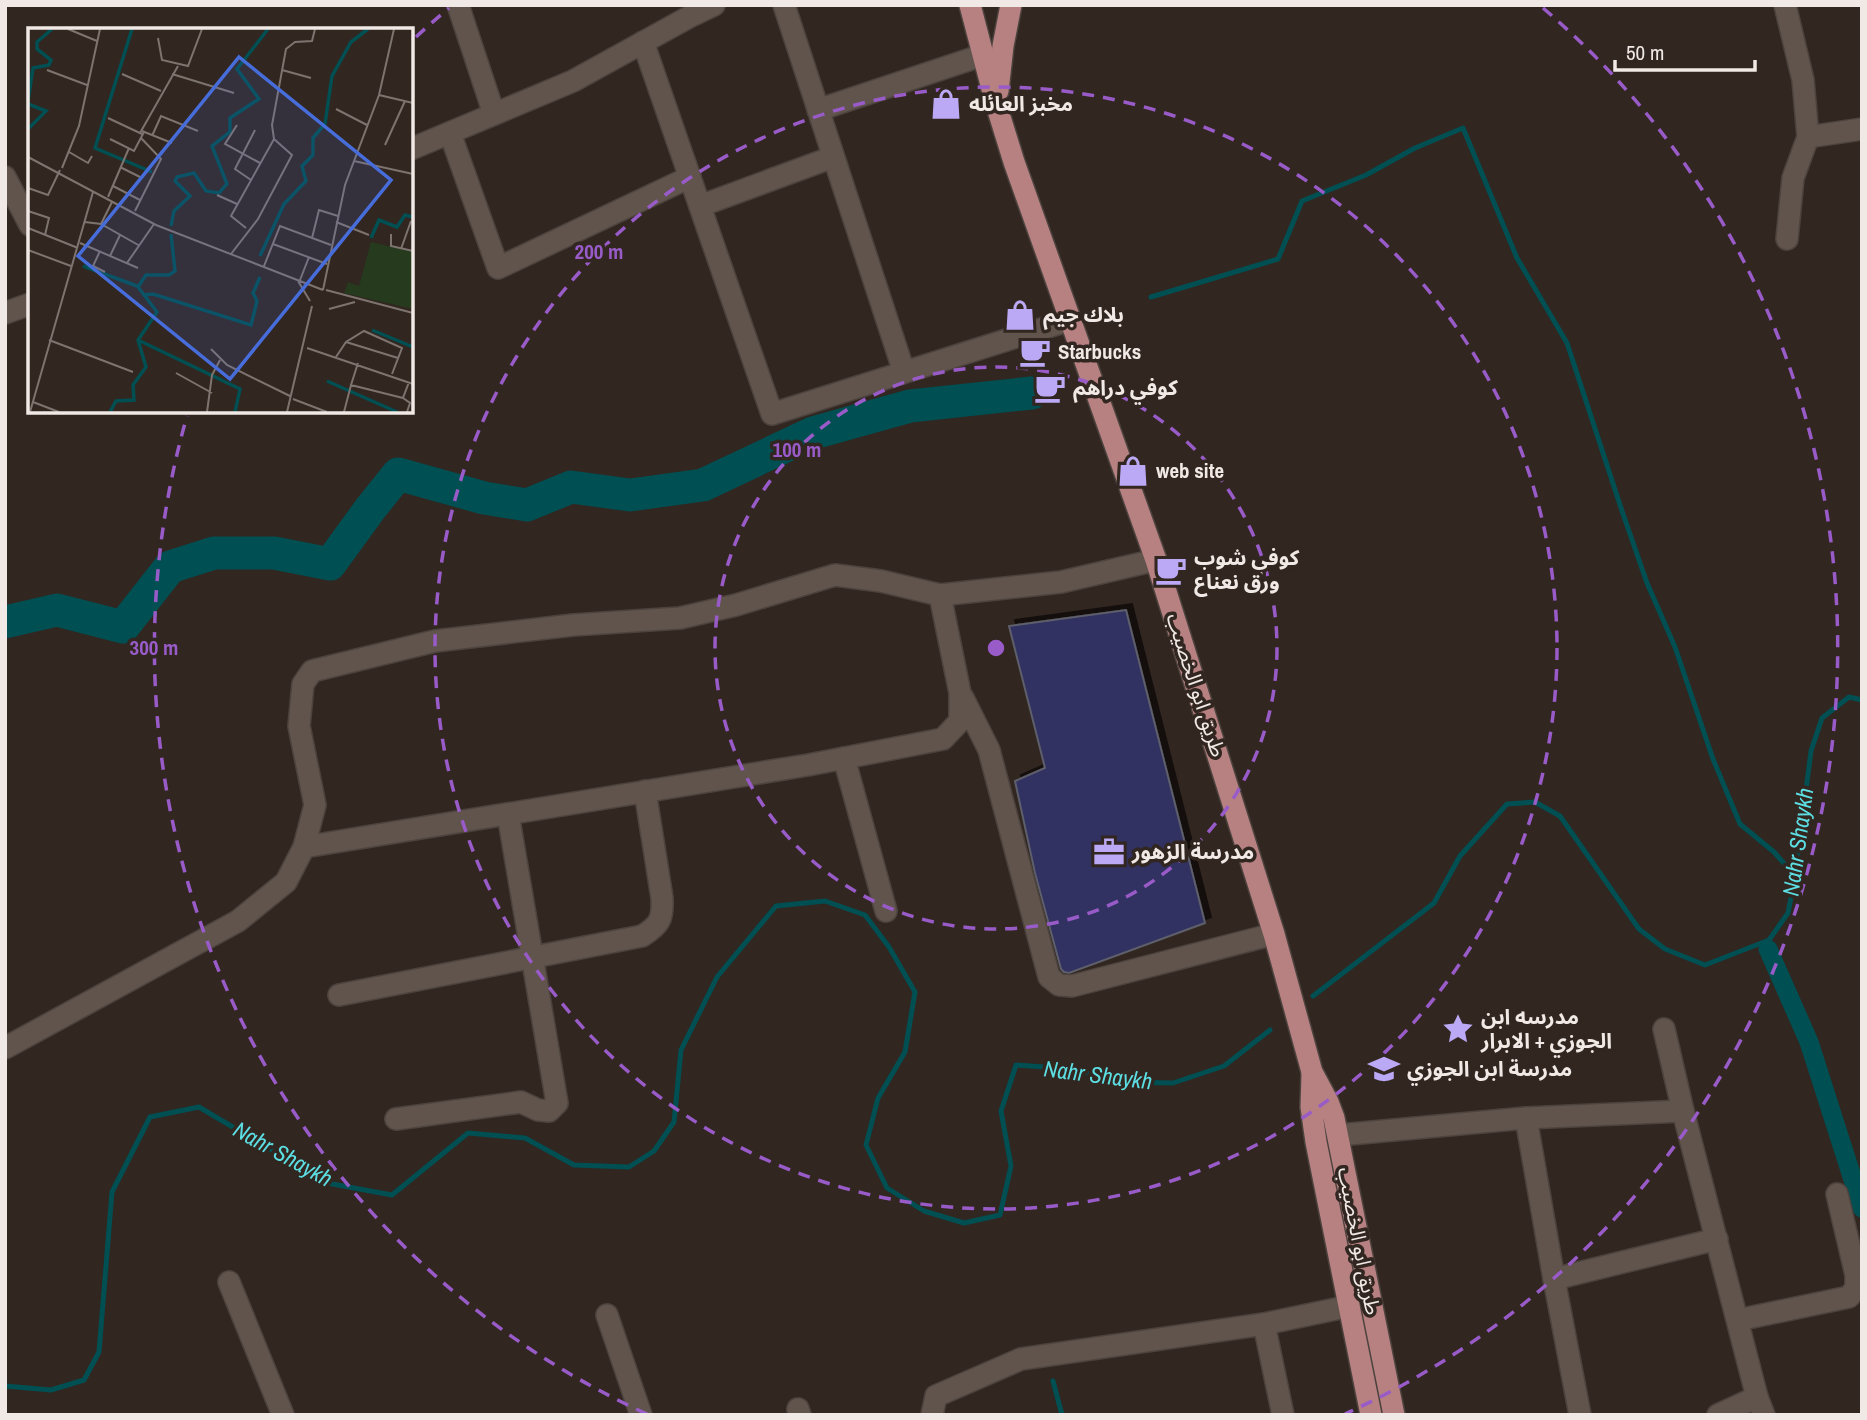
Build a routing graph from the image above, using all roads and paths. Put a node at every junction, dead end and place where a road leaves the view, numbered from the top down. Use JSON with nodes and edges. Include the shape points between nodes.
{"nodes":[{"id":1,"x":458,"y":5,"type":"edge"},
{"id":2,"x":714,"y":5,"type":"edge"},
{"id":3,"x":784,"y":5,"type":"edge"},
{"id":4,"x":970,"y":5,"type":"edge"},
{"id":5,"x":1011,"y":5,"type":"edge"},
{"id":6,"x":1785,"y":5,"type":"edge"},
{"id":7,"x":643,"y":42,"type":"junction"},
{"id":8,"x":983,"y":55,"type":"junction"},
{"id":9,"x":996,"y":104,"type":"junction"},
{"id":10,"x":818,"y":110,"type":"junction"},
{"id":11,"x":494,"y":114,"type":"junction"},
{"id":12,"x":1862,"y":129,"type":"edge"},
{"id":13,"x":450,"y":133,"type":"junction"},
{"id":14,"x":1808,"y":137,"type":"junction"},
{"id":15,"x":413,"y":148,"type":"edge"},
{"id":16,"x":833,"y":157,"type":"junction"},
{"id":17,"x":5,"y":177,"type":"edge"},
{"id":18,"x":690,"y":177,"type":"junction"},
{"id":19,"x":700,"y":206,"type":"junction"},
{"id":20,"x":28,"y":221,"type":"edge"},
{"id":21,"x":1787,"y":239,"type":"dead end"},
{"id":22,"x":28,"y":305,"type":"edge"},
{"id":23,"x":5,"y":313,"type":"edge"},
{"id":24,"x":1070,"y":320,"type":"junction"},
{"id":25,"x":904,"y":372,"type":"junction"},
{"id":26,"x":1156,"y":560,"type":"junction"},
{"id":27,"x":940,"y":595,"type":"junction"},
{"id":28,"x":960,"y":693,"type":"junction"},
{"id":29,"x":845,"y":758,"type":"junction"},
{"id":30,"x":645,"y":791,"type":"junction"},
{"id":31,"x":508,"y":814,"type":"junction"},
{"id":32,"x":304,"y":847,"type":"junction"},
{"id":33,"x":886,"y":911,"type":"dead end"},
{"id":34,"x":1274,"y":934,"type":"junction"},
{"id":35,"x":532,"y":956,"type":"junction"},
{"id":36,"x":339,"y":995,"type":"dead end"},
{"id":37,"x":1664,"y":1029,"type":"dead end"},
{"id":38,"x":5,"y":1048,"type":"edge"},
{"id":39,"x":1312,"y":1072,"type":"junction"},
{"id":40,"x":1683,"y":1111,"type":"junction"},
{"id":41,"x":1527,"y":1118,"type":"junction"},
{"id":42,"x":396,"y":1119,"type":"dead end"},
{"id":43,"x":1339,"y":1135,"type":"junction"},
{"id":44,"x":1837,"y":1195,"type":"dead end"},
{"id":45,"x":1717,"y":1239,"type":"junction"},
{"id":46,"x":1554,"y":1279,"type":"junction"},
{"id":47,"x":229,"y":1283,"type":"dead end"},
{"id":48,"x":1350,"y":1306,"type":"junction"},
{"id":49,"x":607,"y":1315,"type":"dead end"},
{"id":50,"x":1738,"y":1320,"type":"junction"},
{"id":51,"x":1264,"y":1324,"type":"junction"},
{"id":52,"x":1761,"y":1406,"type":"edge"},
{"id":53,"x":283,"y":1415,"type":"edge"},
{"id":54,"x":641,"y":1415,"type":"edge"},
{"id":55,"x":932,"y":1415,"type":"edge"},
{"id":56,"x":1283,"y":1415,"type":"edge"},
{"id":57,"x":1371,"y":1415,"type":"edge"},
{"id":58,"x":1394,"y":1415,"type":"edge"},
{"id":59,"x":1580,"y":1415,"type":"edge"},
{"id":60,"x":1718,"y":1415,"type":"edge"}],
"edges":[{"from":1,"to":11,"type":"street"},
{"from":2,"to":7,"type":"street"},
{"from":3,"to":10,"type":"street"},
{"from":4,"to":8,"type":"main road","name":"طريق ابو الخصيب"},
{"from":5,"to":9,"type":"main road","name":"طريق ابو الخصيب"},
{"from":6,"to":14,"type":"street","via":[[1803,80]]},
{"from":7,"to":11,"type":"street","via":[[573,81]]},
{"from":7,"to":18,"type":"street"},
{"from":8,"to":9,"type":"main road","name":"طريق ابو الخصيب"},
{"from":8,"to":10,"type":"street"},
{"from":9,"to":24,"type":"main road","name":"طريق ابو الخصيب"},
{"from":10,"to":16,"type":"street"},
{"from":11,"to":13,"type":"street"},
{"from":12,"to":14,"type":"street"},
{"from":13,"to":15,"type":"street"},
{"from":13,"to":18,"type":"street","via":[[498,268]]},
{"from":14,"to":21,"type":"street","via":[[1793,178]]},
{"from":16,"to":19,"type":"street"},
{"from":16,"to":25,"type":"street"},
{"from":17,"to":20,"type":"street"},
{"from":18,"to":19,"type":"street"},
{"from":19,"to":25,"type":"street","via":[[772,414]]},
{"from":22,"to":23,"type":"street"},
{"from":24,"to":25,"type":"street"},
{"from":24,"to":26,"type":"main road","name":"طريق ابو الخصيب"},
{"from":26,"to":27,"type":"street","via":[[1061,582]]},
{"from":26,"to":34,"type":"main road","name":"طريق ابو الخصيب"},
{"from":27,"to":28,"type":"street"},
{"from":27,"to":32,"type":"street","via":[[881,580],[835,575],[680,618],[435,641],[312,671],[303,684],[299,726],[315,805]]},
{"from":28,"to":29,"type":"street","via":[[960,721],[943,739]]},
{"from":28,"to":34,"type":"street","via":[[989,750],[1049,977],[1059,985],[1072,986]]},
{"from":29,"to":30,"type":"street"},
{"from":29,"to":33,"type":"street"},
{"from":30,"to":31,"type":"street"},
{"from":30,"to":35,"type":"street","via":[[662,898],[663,914],[656,927],[642,936]]},
{"from":31,"to":32,"type":"street"},
{"from":31,"to":35,"type":"street"},
{"from":32,"to":38,"type":"street","via":[[286,882],[239,921]]},
{"from":34,"to":39,"type":"main road","name":"طريق ابو الخصيب"},
{"from":35,"to":36,"type":"street"},
{"from":35,"to":42,"type":"street","via":[[557,1104],[550,1111],[521,1102]]},
{"from":37,"to":40,"type":"street"},
{"from":39,"to":43,"type":"main road","name":"طريق ابو الخصيب"},
{"from":39,"to":48,"type":"main road","name":"طريق ابو الخصيب","via":[[1313,1125]]},
{"from":40,"to":41,"type":"street"},
{"from":40,"to":45,"type":"street"},
{"from":41,"to":43,"type":"street"},
{"from":41,"to":46,"type":"street"},
{"from":43,"to":58,"type":"main road","name":"طريق ابو الخصيب"},
{"from":44,"to":50,"type":"street","via":[[1856,1289],[1849,1297]]},
{"from":45,"to":46,"type":"street"},
{"from":45,"to":50,"type":"street"},
{"from":46,"to":59,"type":"street"},
{"from":47,"to":53,"type":"street"},
{"from":48,"to":51,"type":"street"},
{"from":48,"to":57,"type":"main road","name":"طريق ابو الخصيب"},
{"from":49,"to":54,"type":"street"},
{"from":50,"to":52,"type":"street"},
{"from":51,"to":55,"type":"street","via":[[1021,1359],[936,1396]]},
{"from":51,"to":56,"type":"street"},
{"from":52,"to":60,"type":"street"}]}
